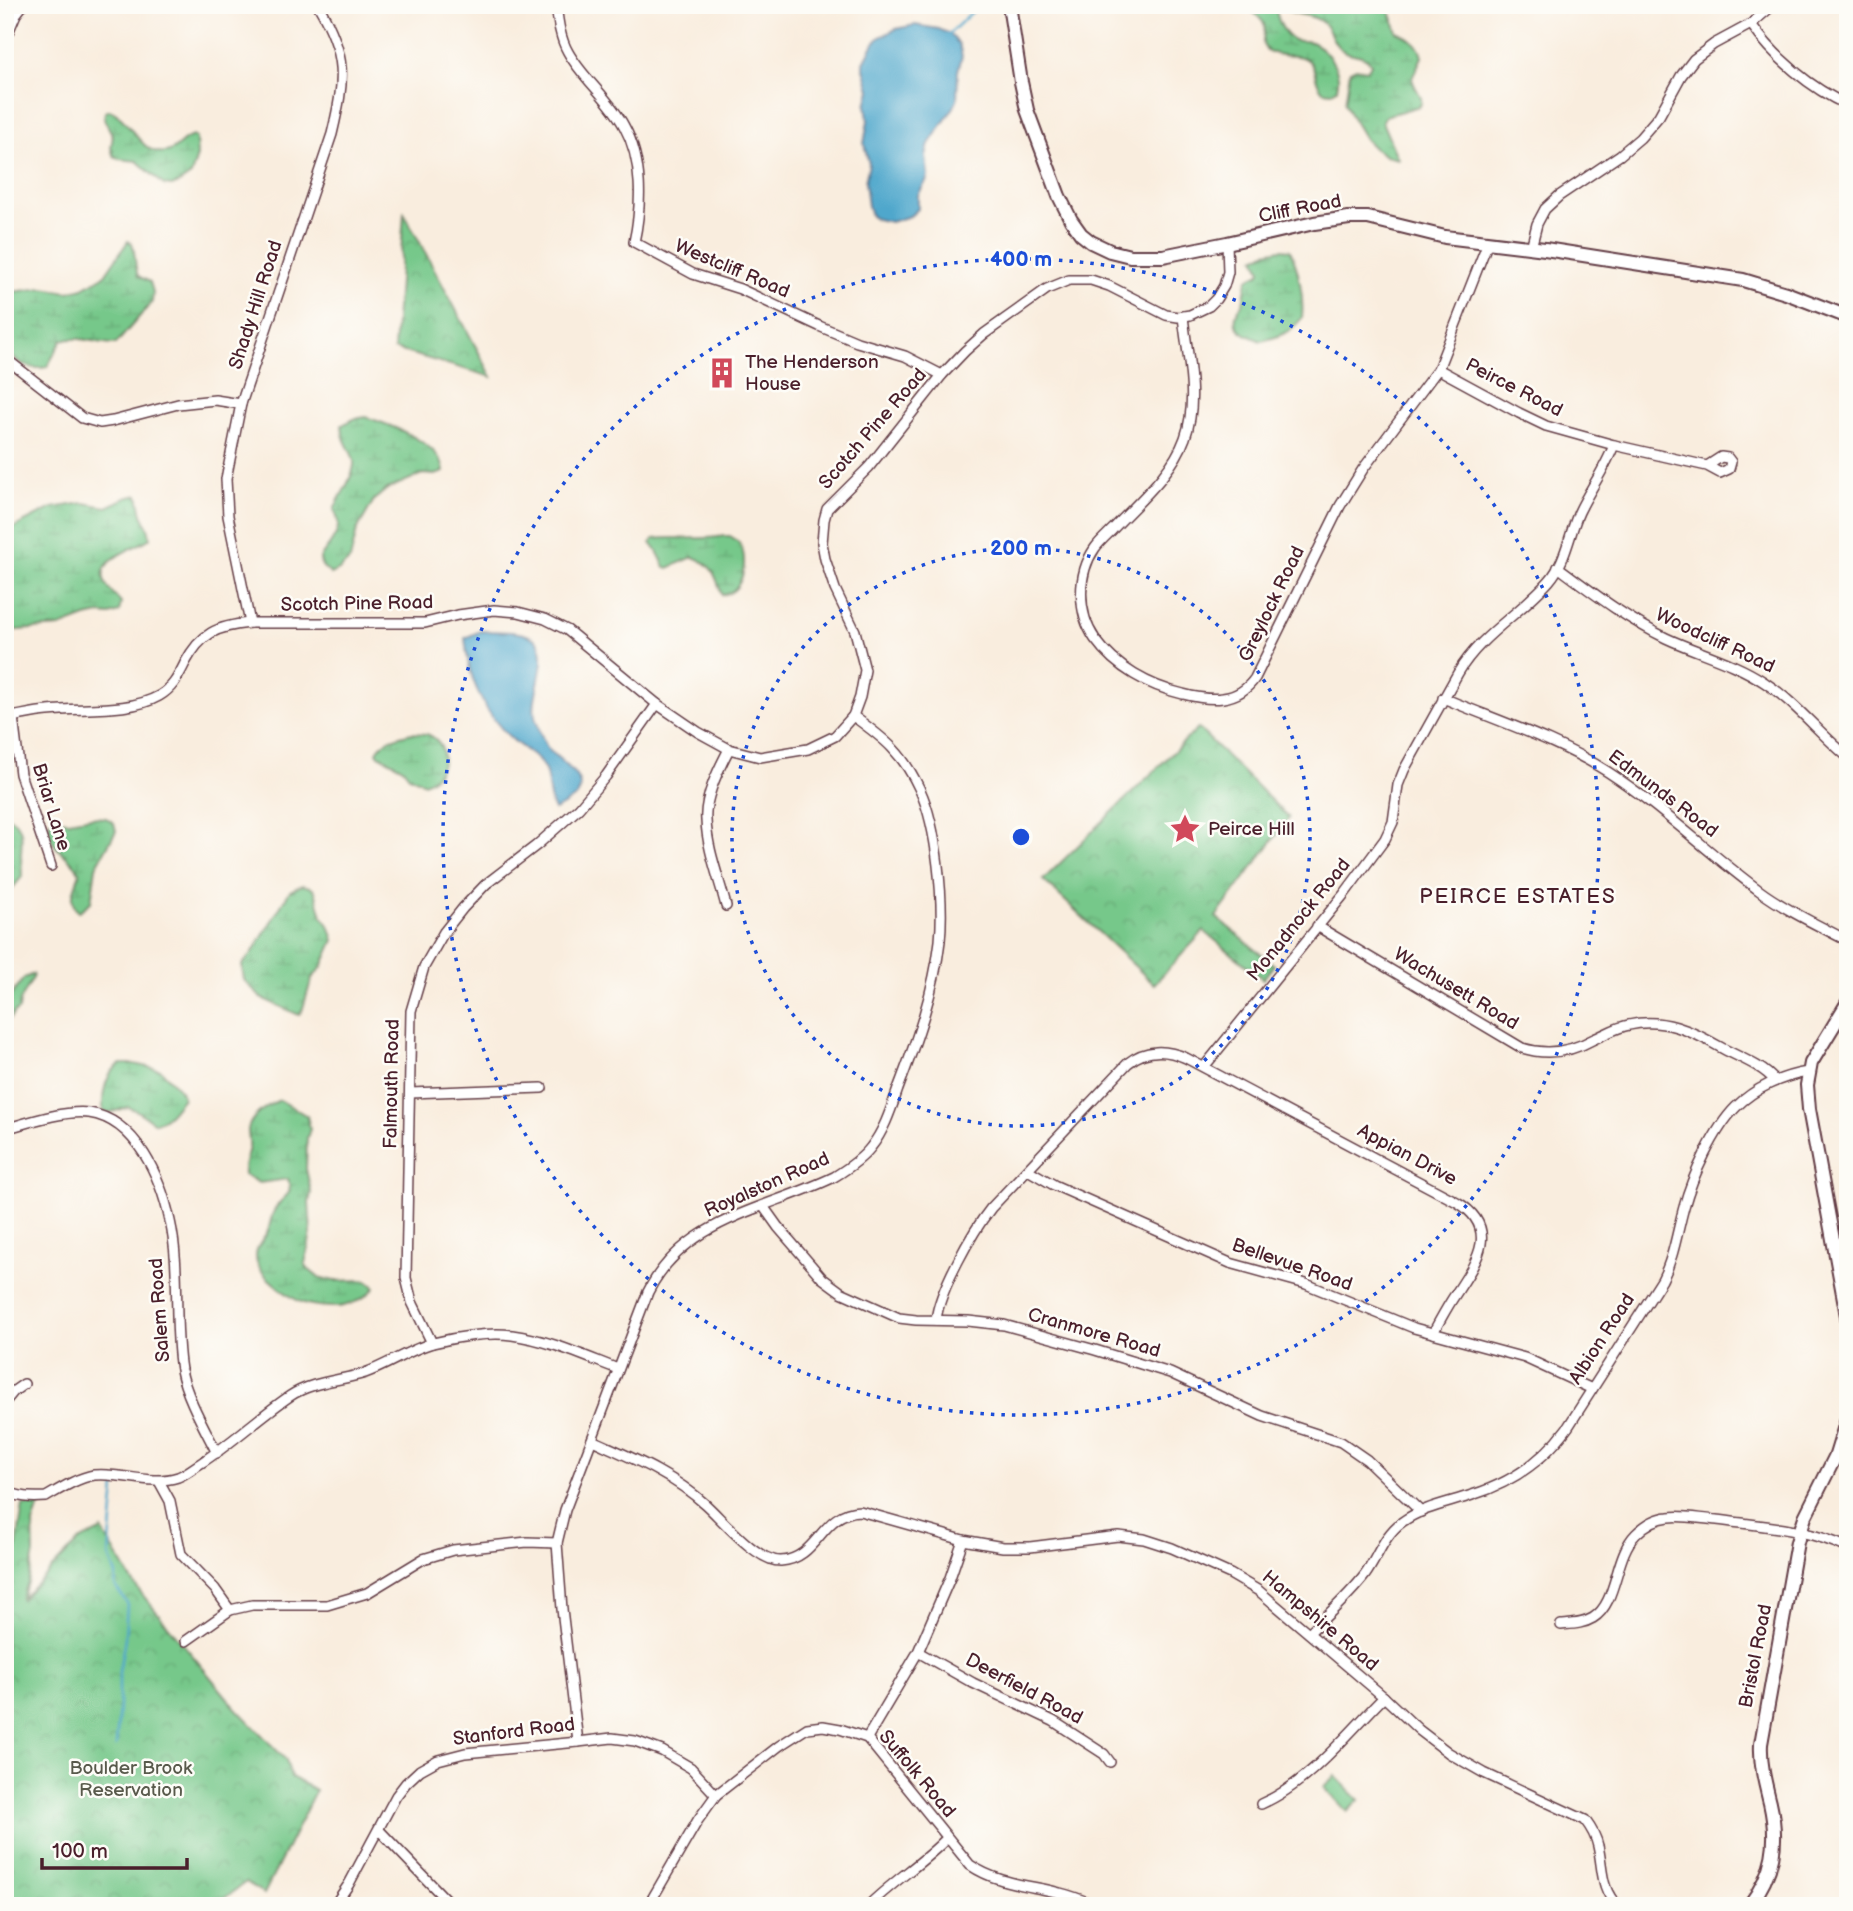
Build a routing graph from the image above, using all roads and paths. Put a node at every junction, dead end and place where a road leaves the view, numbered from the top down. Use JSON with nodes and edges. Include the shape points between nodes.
{"nodes":[{"id":1,"x":23,"y":5,"type":"edge"},
{"id":2,"x":318,"y":5,"type":"edge"},
{"id":3,"x":556,"y":5,"type":"edge"},
{"id":4,"x":1009,"y":5,"type":"edge"},
{"id":5,"x":1773,"y":5,"type":"edge"},
{"id":6,"x":1751,"y":24,"type":"junction"},
{"id":7,"x":5,"y":40,"type":"edge"},
{"id":8,"x":1848,"y":105,"type":"edge"},
{"id":9,"x":1227,"y":243,"type":"junction"},
{"id":10,"x":1488,"y":243,"type":"junction"},
{"id":11,"x":1531,"y":247,"type":"junction"},
{"id":12,"x":1183,"y":316,"type":"junction"},
{"id":13,"x":1848,"y":317,"type":"edge"},
{"id":14,"x":5,"y":358,"type":"edge"},
{"id":15,"x":1438,"y":369,"type":"junction"},
{"id":16,"x":942,"y":375,"type":"junction"},
{"id":17,"x":241,"y":404,"type":"junction"},
{"id":18,"x":1614,"y":445,"type":"junction"},
{"id":19,"x":1707,"y":466,"type":"dead end"},
{"id":20,"x":1558,"y":567,"type":"junction"},
{"id":21,"x":250,"y":623,"type":"junction"},
{"id":22,"x":1443,"y":698,"type":"junction"},
{"id":23,"x":657,"y":704,"type":"junction"},
{"id":24,"x":853,"y":716,"type":"junction"},
{"id":25,"x":9,"y":718,"type":"edge"},
{"id":26,"x":729,"y":748,"type":"junction"},
{"id":27,"x":1848,"y":757,"type":"edge"},
{"id":28,"x":51,"y":866,"type":"dead end"},
{"id":29,"x":726,"y":905,"type":"dead end"},
{"id":30,"x":1317,"y":926,"type":"junction"},
{"id":31,"x":1848,"y":941,"type":"edge"},
{"id":32,"x":1848,"y":1002,"type":"edge"},
{"id":33,"x":1204,"y":1067,"type":"junction"},
{"id":34,"x":1808,"y":1072,"type":"junction"},
{"id":35,"x":1774,"y":1081,"type":"junction"},
{"id":36,"x":542,"y":1088,"type":"dead end"},
{"id":37,"x":410,"y":1093,"type":"junction"},
{"id":38,"x":5,"y":1129,"type":"edge"},
{"id":39,"x":1028,"y":1170,"type":"junction"},
{"id":40,"x":763,"y":1206,"type":"junction"},
{"id":41,"x":1846,"y":1300,"type":"edge"},
{"id":42,"x":936,"y":1320,"type":"junction"},
{"id":43,"x":1848,"y":1321,"type":"edge"},
{"id":44,"x":1433,"y":1333,"type":"junction"},
{"id":45,"x":432,"y":1343,"type":"junction"},
{"id":46,"x":618,"y":1369,"type":"junction"},
{"id":47,"x":24,"y":1384,"type":"dead end"},
{"id":48,"x":1592,"y":1389,"type":"junction"},
{"id":49,"x":5,"y":1402,"type":"edge"},
{"id":50,"x":1848,"y":1416,"type":"edge"},
{"id":51,"x":592,"y":1440,"type":"junction"},
{"id":52,"x":217,"y":1452,"type":"junction"},
{"id":53,"x":159,"y":1481,"type":"junction"},
{"id":54,"x":5,"y":1490,"type":"edge"},
{"id":55,"x":1421,"y":1511,"type":"junction"},
{"id":56,"x":1800,"y":1532,"type":"junction"},
{"id":57,"x":963,"y":1540,"type":"junction"},
{"id":58,"x":557,"y":1543,"type":"junction"},
{"id":59,"x":1848,"y":1548,"type":"edge"},
{"id":60,"x":230,"y":1610,"type":"junction"},
{"id":61,"x":1561,"y":1625,"type":"dead end"},
{"id":62,"x":1309,"y":1633,"type":"junction"},
{"id":63,"x":186,"y":1641,"type":"dead end"},
{"id":64,"x":918,"y":1652,"type":"junction"},
{"id":65,"x":1384,"y":1697,"type":"junction"},
{"id":66,"x":867,"y":1738,"type":"junction"},
{"id":67,"x":578,"y":1742,"type":"junction"},
{"id":68,"x":1110,"y":1762,"type":"dead end"},
{"id":69,"x":716,"y":1795,"type":"junction"},
{"id":70,"x":1261,"y":1804,"type":"dead end"},
{"id":71,"x":379,"y":1830,"type":"junction"},
{"id":72,"x":947,"y":1838,"type":"junction"},
{"id":73,"x":334,"y":1906,"type":"edge"},
{"id":74,"x":452,"y":1906,"type":"edge"},
{"id":75,"x":648,"y":1906,"type":"edge"},
{"id":76,"x":868,"y":1906,"type":"edge"},
{"id":77,"x":1097,"y":1906,"type":"edge"},
{"id":78,"x":1618,"y":1906,"type":"edge"},
{"id":79,"x":1749,"y":1906,"type":"edge"}],
"edges":[{"from":1,"to":7,"type":"street"},
{"from":2,"to":17,"type":"street","name":"Shady Hill Road","via":[[336,40],[342,92]]},
{"from":3,"to":16,"type":"street","name":"Westcliff Road","via":[[567,51],[624,125],[635,152],[640,217],[634,242],[692,274],[740,289]]},
{"from":4,"to":9,"type":"street","name":"Cliff Road","via":[[1029,118],[1077,229],[1104,249],[1130,256],[1163,256]]},
{"from":5,"to":6,"type":"street"},
{"from":6,"to":8,"type":"street","via":[[1804,79]]},
{"from":6,"to":11,"type":"street","via":[[1699,55],[1640,138],[1549,206],[1536,224]]},
{"from":9,"to":10,"type":"street","name":"Cliff Road","via":[[1355,218]]},
{"from":9,"to":12,"type":"street","via":[[1228,277],[1219,295],[1205,309]]},
{"from":10,"to":11,"type":"street","name":"Cliff Road"},
{"from":10,"to":15,"type":"street","name":"Peirce Road"},
{"from":11,"to":13,"type":"street","name":"Cliff Road","via":[[1743,280]]},
{"from":12,"to":15,"type":"street","name":"Greylock Road","via":[[1191,396],[1184,440],[1163,475],[1095,548],[1081,595],[1091,632],[1118,663],[1154,684],[1199,698],[1232,696],[1253,681],[1344,499]]},
{"from":12,"to":16,"type":"street","name":"Scotch Pine Road","via":[[1161,313],[1097,282],[1069,281],[1047,289],[984,334]]},
{"from":14,"to":17,"type":"street","via":[[82,418],[100,423],[178,404],[215,400]]},
{"from":15,"to":18,"type":"street","name":"Peirce Road","via":[[1539,423]]},
{"from":16,"to":24,"type":"street","name":"Scotch Pine Road","via":[[869,467],[827,509],[824,520],[825,559],[855,631],[865,670]]},
{"from":17,"to":21,"type":"street","name":"Shady Hill Road","via":[[226,479],[228,516]]},
{"from":18,"to":19,"type":"street","name":"Peirce Road"},
{"from":18,"to":20,"type":"street","name":"Monadnock Road"},
{"from":20,"to":22,"type":"street","name":"Monadnock Road","via":[[1545,586],[1473,652]]},
{"from":20,"to":27,"type":"street","name":"Woodcliff Road","via":[[1636,622],[1761,680]]},
{"from":21,"to":23,"type":"street","name":"Scotch Pine Road","via":[[425,623],[494,610],[518,612],[567,630]]},
{"from":21,"to":25,"type":"street","name":"Scotch Pine Road","via":[[216,629],[203,639],[176,682],[152,699],[119,707]]},
{"from":22,"to":30,"type":"street","name":"Monadnock Road","via":[[1404,770],[1387,835]]},
{"from":22,"to":31,"type":"street","name":"Edmunds Road","via":[[1599,766],[1763,894]]},
{"from":23,"to":26,"type":"street","name":"Scotch Pine Road"},
{"from":23,"to":37,"type":"street","name":"Falmouth Road","via":[[607,776],[579,807],[486,884],[444,932],[424,967],[411,1011]]},
{"from":24,"to":26,"type":"street","name":"Scotch Pine Road","via":[[835,736],[808,749],[760,757]]},
{"from":24,"to":40,"type":"street","name":"Royalston Road","via":[[905,761],[921,791],[937,857],[940,940],[936,970],[905,1070],[872,1146],[839,1174]]},
{"from":25,"to":28,"type":"street","name":"Briar Lane","via":[[20,774]]},
{"from":26,"to":29,"type":"street","via":[[714,778],[705,818]]},
{"from":30,"to":33,"type":"street","name":"Monadnock Road"},
{"from":30,"to":35,"type":"street","name":"Wachusett Road","via":[[1522,1048],[1561,1052],[1625,1026],[1659,1023],[1696,1034],[1762,1069]]},
{"from":32,"to":34,"type":"street"},
{"from":33,"to":39,"type":"street","via":[[1169,1052],[1135,1058]]},
{"from":33,"to":44,"type":"street","name":"Appian Drive","via":[[1471,1213],[1480,1232],[1479,1255]]},
{"from":34,"to":35,"type":"street","name":"Albion Road"},
{"from":34,"to":41,"type":"street","via":[[1808,1103]]},
{"from":35,"to":48,"type":"street","name":"Albion Road","via":[[1740,1104],[1717,1134],[1689,1192],[1665,1274]]},
{"from":36,"to":37,"type":"street"},
{"from":37,"to":45,"type":"street","name":"Falmouth Road","via":[[405,1278]]},
{"from":38,"to":52,"type":"street","name":"Salem Road","via":[[86,1113],[124,1129],[143,1151],[171,1223],[182,1373]]},
{"from":39,"to":42,"type":"street","via":[[979,1223],[942,1296]]},
{"from":39,"to":44,"type":"street","name":"Bellevue Road","via":[[1230,1263],[1306,1284]]},
{"from":40,"to":42,"type":"street","name":"Cranmore Road","via":[[830,1286],[899,1318]]},
{"from":40,"to":46,"type":"street","name":"Royalston Road","via":[[709,1229],[670,1259],[648,1292]]},
{"from":41,"to":43,"type":"street"},
{"from":42,"to":55,"type":"street","name":"Cranmore Road","via":[[1021,1329],[1170,1373],[1262,1416],[1341,1442]]},
{"from":44,"to":48,"type":"street","name":"Bellevue Road","via":[[1525,1358]]},
{"from":45,"to":46,"type":"street","via":[[510,1335],[553,1344]]},
{"from":45,"to":52,"type":"street","via":[[350,1378],[298,1391]]},
{"from":46,"to":51,"type":"street","name":"Royalston Road"},
{"from":47,"to":49,"type":"street"},
{"from":48,"to":55,"type":"street","name":"Albion Road","via":[[1555,1443],[1532,1464],[1490,1489]]},
{"from":50,"to":56,"type":"street","name":"Bristol Road","via":[[1836,1455]]},
{"from":51,"to":57,"type":"street","name":"Hampshire Road","via":[[674,1480],[771,1559],[782,1561],[802,1553],[836,1518],[853,1511]]},
{"from":51,"to":58,"type":"street","name":"Royalston Road"},
{"from":52,"to":53,"type":"street","via":[[179,1476]]},
{"from":53,"to":54,"type":"street","via":[[97,1475],[46,1497],[12,1495]]},
{"from":53,"to":60,"type":"street","via":[[170,1501],[181,1554]]},
{"from":55,"to":62,"type":"street","name":"Albion Road","via":[[1390,1533],[1357,1585]]},
{"from":56,"to":59,"type":"street"},
{"from":56,"to":61,"type":"street","via":[[1684,1517],[1657,1520],[1628,1544],[1599,1613]]},
{"from":56,"to":79,"type":"street","name":"Bristol Road","via":[[1761,1744],[1774,1848],[1769,1872]]},
{"from":57,"to":62,"type":"street","name":"Hampshire Road","via":[[1016,1548],[1104,1536],[1150,1540],[1243,1580]]},
{"from":57,"to":64,"type":"street"},
{"from":58,"to":60,"type":"street","via":[[453,1550],[424,1559],[367,1593],[327,1605],[252,1605]]},
{"from":58,"to":67,"type":"street","name":"Royalston Road"},
{"from":60,"to":63,"type":"street"},
{"from":62,"to":65,"type":"street","name":"Hampshire Road"},
{"from":64,"to":66,"type":"street"},
{"from":64,"to":68,"type":"street","name":"Deerfield Road","via":[[1053,1721]]},
{"from":65,"to":70,"type":"street","via":[[1311,1770]]},
{"from":65,"to":78,"type":"street","name":"Hampshire Road","via":[[1419,1730],[1469,1765],[1584,1820],[1594,1832],[1605,1886]]},
{"from":66,"to":69,"type":"street","name":"Suffolk Road","via":[[823,1726],[807,1728]]},
{"from":66,"to":72,"type":"street","name":"Suffolk Road"},
{"from":67,"to":69,"type":"street","name":"Stanford Road","via":[[612,1738],[662,1751],[691,1768]]},
{"from":67,"to":71,"type":"street","name":"Stanford Road","via":[[438,1760],[406,1783]]},
{"from":69,"to":75,"type":"street","name":"Suffolk Road"},
{"from":71,"to":73,"type":"street","name":"Stanford Road"},
{"from":71,"to":74,"type":"street"},
{"from":72,"to":76,"type":"street"},
{"from":72,"to":77,"type":"street","name":"Suffolk Road","via":[[984,1874]]}]}
